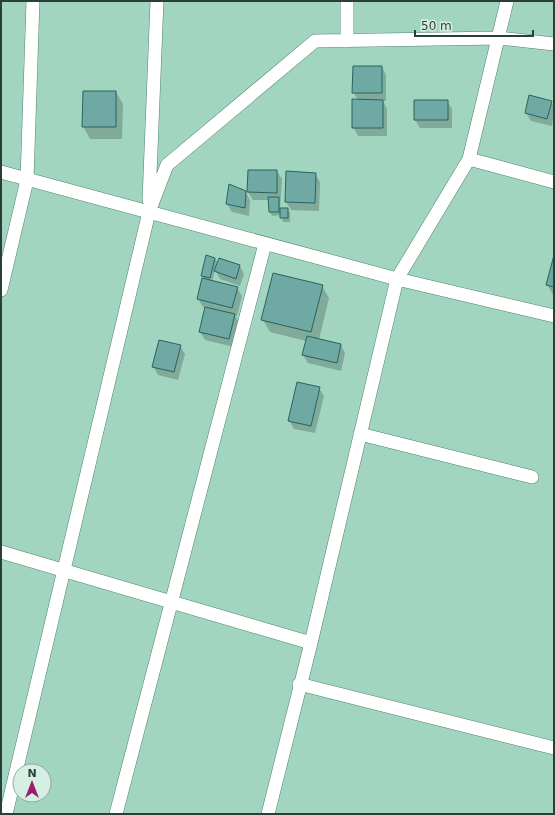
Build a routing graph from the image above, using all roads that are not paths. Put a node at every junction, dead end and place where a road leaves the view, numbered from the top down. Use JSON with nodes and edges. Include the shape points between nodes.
{"nodes":[{"id":1,"x":33,"y":1,"type":"edge"},
{"id":2,"x":157,"y":1,"type":"edge"},
{"id":3,"x":347,"y":1,"type":"edge"},
{"id":4,"x":507,"y":1,"type":"edge"},
{"id":5,"x":499,"y":38,"type":"junction"},
{"id":6,"x":347,"y":41,"type":"junction"},
{"id":7,"x":554,"y":44,"type":"edge"},
{"id":8,"x":469,"y":159,"type":"junction"},
{"id":9,"x":1,"y":172,"type":"edge"},
{"id":10,"x":27,"y":180,"type":"junction"},
{"id":11,"x":554,"y":182,"type":"edge"},
{"id":12,"x":148,"y":212,"type":"junction"},
{"id":13,"x":265,"y":244,"type":"junction"},
{"id":14,"x":397,"y":279,"type":"junction"},
{"id":15,"x":1,"y":290,"type":"edge"},
{"id":16,"x":554,"y":316,"type":"edge"},
{"id":17,"x":360,"y":434,"type":"junction"},
{"id":18,"x":532,"y":477,"type":"dead end"},
{"id":19,"x":1,"y":552,"type":"edge"},
{"id":20,"x":64,"y":570,"type":"junction"},
{"id":21,"x":171,"y":603,"type":"junction"},
{"id":22,"x":311,"y":643,"type":"junction"},
{"id":23,"x":299,"y":684,"type":"junction"},
{"id":24,"x":554,"y":748,"type":"edge"},
{"id":25,"x":6,"y":814,"type":"edge"},
{"id":26,"x":116,"y":814,"type":"edge"},
{"id":27,"x":268,"y":814,"type":"edge"}],
"edges":[{"from":1,"to":10,"type":"street"},
{"from":2,"to":12,"type":"street"},
{"from":3,"to":6,"type":"street"},
{"from":4,"to":5,"type":"street"},
{"from":5,"to":6,"type":"street"},
{"from":5,"to":7,"type":"street"},
{"from":5,"to":8,"type":"street"},
{"from":6,"to":12,"type":"street","via":[[315,41],[166,166]]},
{"from":8,"to":11,"type":"street"},
{"from":8,"to":14,"type":"street"},
{"from":9,"to":10,"type":"street"},
{"from":10,"to":12,"type":"street"},
{"from":10,"to":15,"type":"street"},
{"from":12,"to":13,"type":"street"},
{"from":12,"to":20,"type":"street"},
{"from":13,"to":14,"type":"street"},
{"from":13,"to":21,"type":"street"},
{"from":14,"to":16,"type":"street"},
{"from":14,"to":17,"type":"street"},
{"from":17,"to":18,"type":"street"},
{"from":17,"to":22,"type":"street"},
{"from":19,"to":20,"type":"street"},
{"from":20,"to":21,"type":"street"},
{"from":20,"to":25,"type":"street"},
{"from":21,"to":22,"type":"street"},
{"from":21,"to":26,"type":"street"},
{"from":22,"to":23,"type":"street"},
{"from":23,"to":24,"type":"street"},
{"from":23,"to":27,"type":"street"}]}
